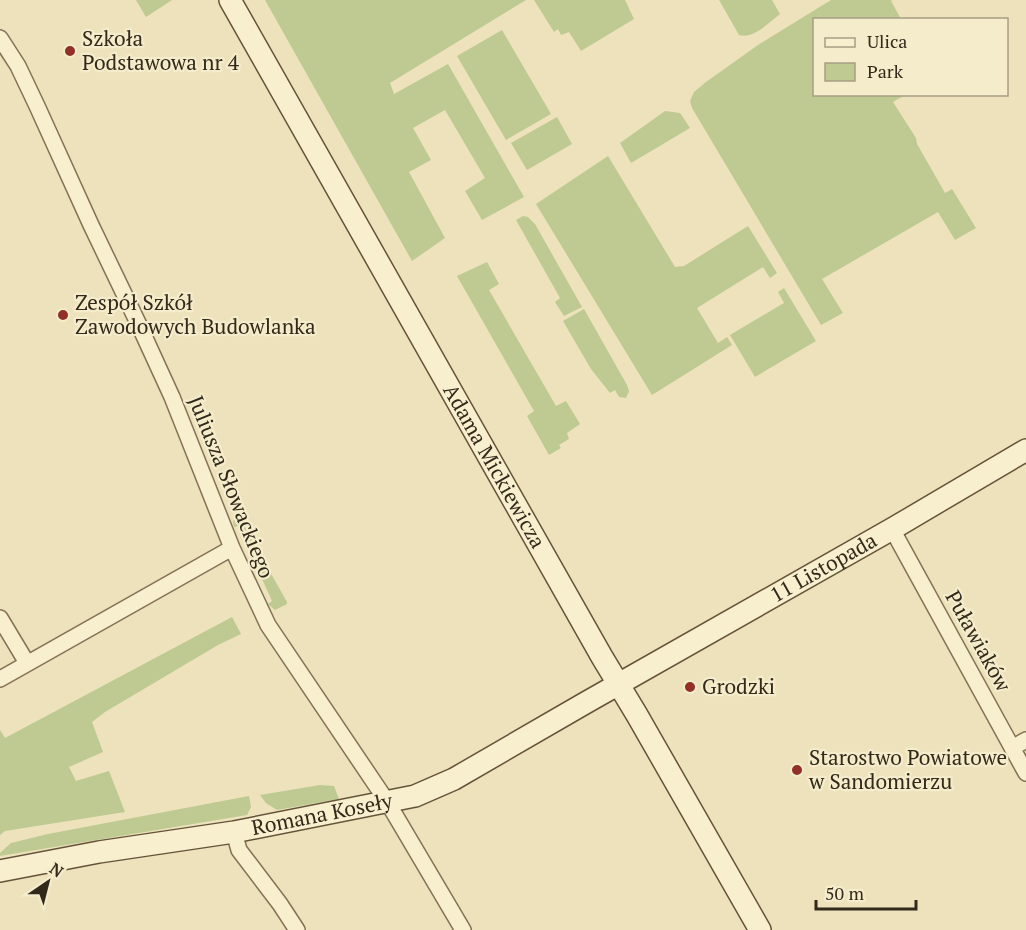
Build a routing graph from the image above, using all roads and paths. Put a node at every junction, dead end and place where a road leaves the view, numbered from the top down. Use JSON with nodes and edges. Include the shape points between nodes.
{"nodes":[{"id":1,"x":230,"y":0,"type":"edge"},
{"id":2,"x":0,"y":38,"type":"edge"},
{"id":3,"x":1026,"y":450,"type":"edge"},
{"id":4,"x":892,"y":529,"type":"junction"},
{"id":5,"x":232,"y":548,"type":"junction"},
{"id":6,"x":0,"y":618,"type":"edge"},
{"id":7,"x":27,"y":663,"type":"junction"},
{"id":8,"x":0,"y":679,"type":"edge"},
{"id":9,"x":618,"y":684,"type":"junction"},
{"id":10,"x":1019,"y":744,"type":"edge"},
{"id":11,"x":1026,"y":772,"type":"edge"},
{"id":12,"x":388,"y":802,"type":"junction"},
{"id":13,"x":234,"y":832,"type":"junction"},
{"id":14,"x":0,"y":871,"type":"edge"},
{"id":15,"x":297,"y":930,"type":"edge"},
{"id":16,"x":463,"y":930,"type":"edge"},
{"id":17,"x":760,"y":930,"type":"edge"}],
"edges":[{"from":1,"to":9,"type":"street","name":"Adama Mickiewicza"},
{"from":2,"to":5,"type":"street","name":"Juliusza Słowackiego","via":[[18,66],[144,335]]},
{"from":3,"to":4,"type":"street","name":"11 Listopada"},
{"from":4,"to":9,"type":"street","name":"11 Listopada"},
{"from":4,"to":10,"type":"street","name":"Puławiaków"},
{"from":5,"to":7,"type":"street"},
{"from":5,"to":12,"type":"street","name":"Juliusza Słowackiego","via":[[268,625]]},
{"from":6,"to":7,"type":"street"},
{"from":7,"to":8,"type":"street"},
{"from":9,"to":12,"type":"street","name":"Romana Koseły","via":[[454,779],[416,796]]},
{"from":9,"to":17,"type":"street","name":"Adama Mickiewicza"},
{"from":10,"to":11,"type":"street","name":"Puławiaków"},
{"from":12,"to":13,"type":"street","name":"Romana Koseły"},
{"from":12,"to":16,"type":"street","name":"Juliusza Słowackiego"},
{"from":13,"to":14,"type":"street","name":"Romana Koseły"},
{"from":13,"to":15,"type":"street","via":[[239,850]]}]}
